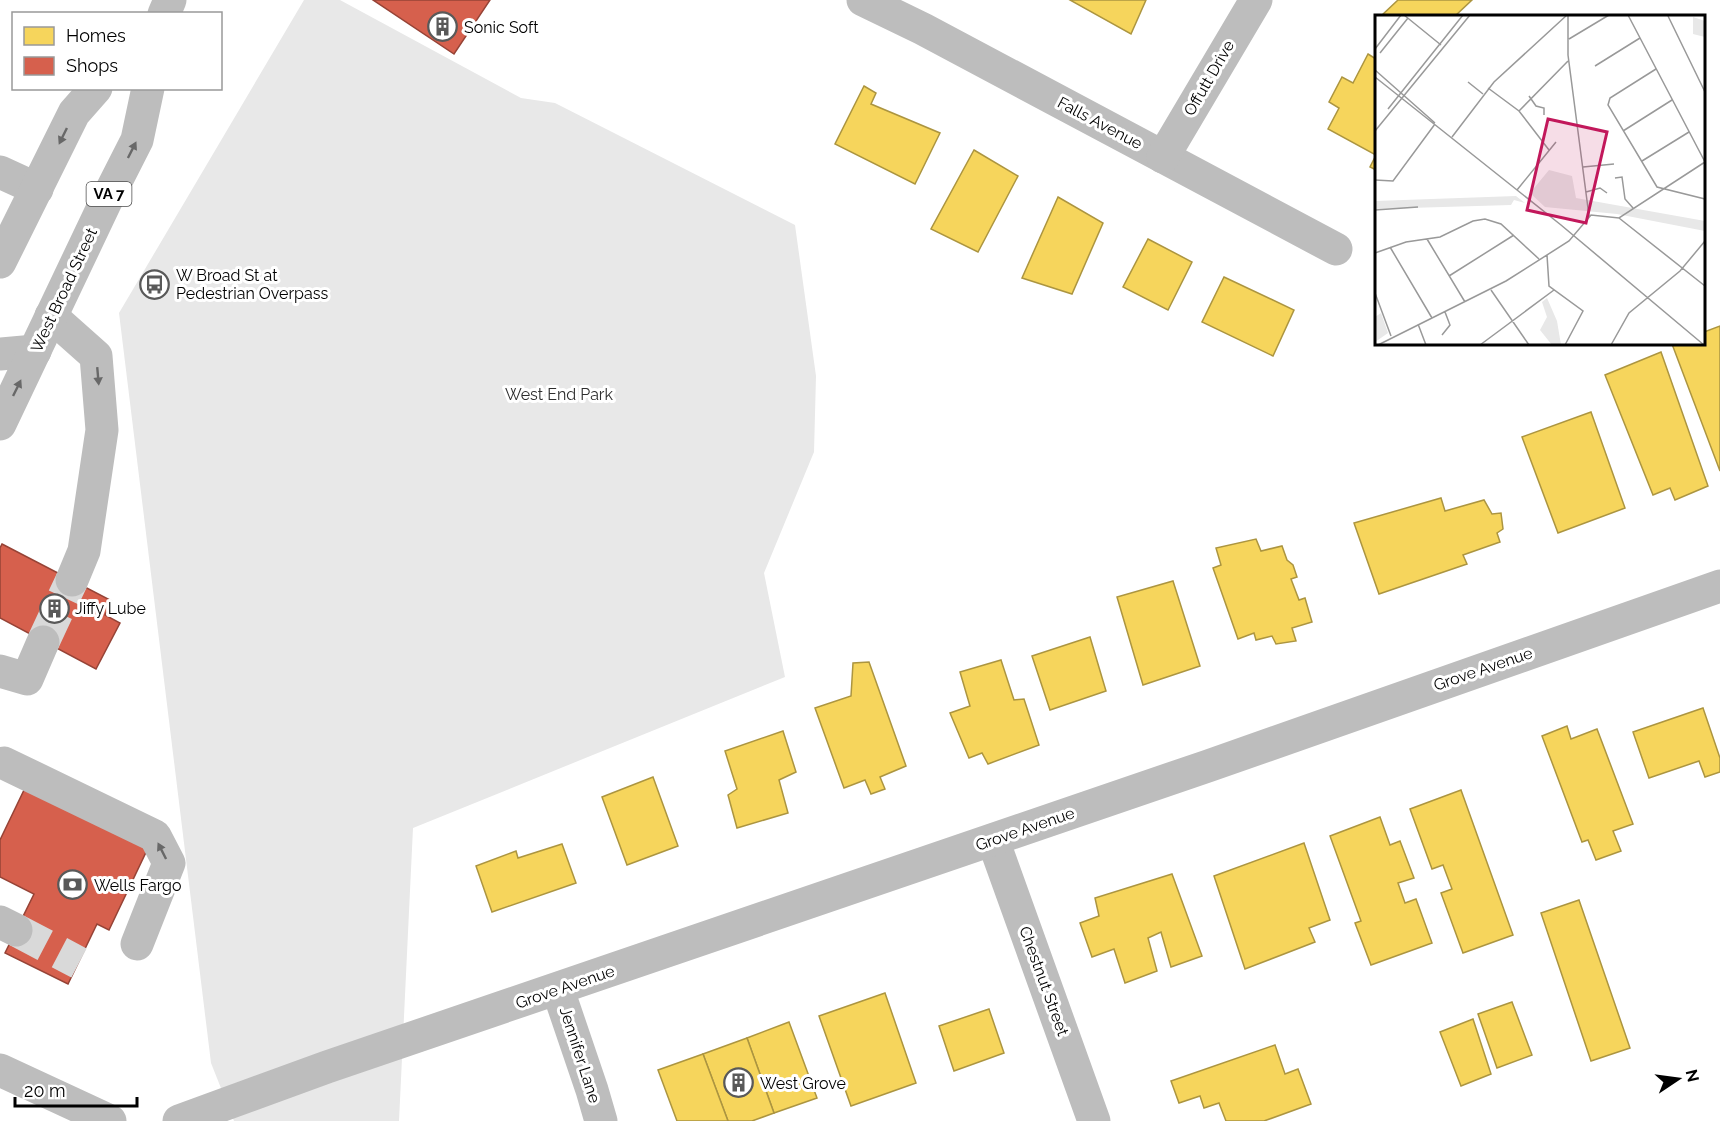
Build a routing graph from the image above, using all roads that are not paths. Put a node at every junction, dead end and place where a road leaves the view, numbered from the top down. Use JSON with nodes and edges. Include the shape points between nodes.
{"nodes":[{"id":1,"x":862,"y":0,"type":"edge"},
{"id":2,"x":1256,"y":0,"type":"edge"},
{"id":3,"x":94,"y":90,"type":"edge"},
{"id":4,"x":148,"y":90,"type":"edge"},
{"id":5,"x":1163,"y":157,"type":"junction"},
{"id":6,"x":0,"y":172,"type":"edge"},
{"id":7,"x":37,"y":189,"type":"junction"},
{"id":8,"x":1336,"y":249,"type":"dead end"},
{"id":9,"x":0,"y":262,"type":"edge"},
{"id":10,"x":51,"y":316,"type":"junction"},
{"id":11,"x":35,"y":351,"type":"junction"},
{"id":12,"x":0,"y":354,"type":"edge"},
{"id":13,"x":0,"y":424,"type":"edge"},
{"id":14,"x":72,"y":580,"type":"tunnel mouth"},
{"id":15,"x":1720,"y":586,"type":"edge"},
{"id":16,"x":44,"y":642,"type":"tunnel mouth"},
{"id":17,"x":0,"y":670,"type":"edge"},
{"id":18,"x":4,"y":763,"type":"dead end"},
{"id":19,"x":993,"y":840,"type":"junction"},
{"id":20,"x":137,"y":944,"type":"dead end"},
{"id":21,"x":558,"y":990,"type":"junction"},
{"id":22,"x":0,"y":1070,"type":"edge"},
{"id":23,"x":110,"y":1121,"type":"edge"},
{"id":24,"x":179,"y":1121,"type":"edge"},
{"id":25,"x":601,"y":1121,"type":"edge"},
{"id":26,"x":1094,"y":1121,"type":"edge"}],
"edges":[{"from":1,"to":5,"type":"street","name":"Falls Avenue"},
{"from":2,"to":5,"type":"street","name":"Offutt Drive"},
{"from":3,"to":7,"type":"street","one_way":true,"via":[[74,113]]},
{"from":10,"to":4,"type":"street","name":"West Broad Street","number":"VA 7","one_way":true,"via":[[137,140]]},
{"from":5,"to":8,"type":"street","name":"Falls Avenue"},
{"from":6,"to":7,"type":"street"},
{"from":7,"to":9,"type":"street"},
{"from":10,"to":11,"type":"street","name":"West Broad Street","number":"VA 7"},
{"from":10,"to":14,"type":"street","one_way":true,"via":[[96,356],[102,430],[84,551]]},
{"from":11,"to":12,"type":"street"},
{"from":13,"to":11,"type":"street","name":"West Broad Street","number":"VA 7","one_way":true},
{"from":15,"to":19,"type":"street","name":"Grove Avenue"},
{"from":16,"to":17,"type":"street","via":[[27,679]]},
{"from":20,"to":18,"type":"street","one_way":true,"via":[[169,863],[155,836]]},
{"from":19,"to":21,"type":"street","name":"Grove Avenue"},
{"from":19,"to":26,"type":"street","name":"Chestnut Street"},
{"from":21,"to":24,"type":"street","name":"Grove Avenue"},
{"from":21,"to":25,"type":"street","name":"Jennifer Lane"},
{"from":22,"to":23,"type":"street"}]}
